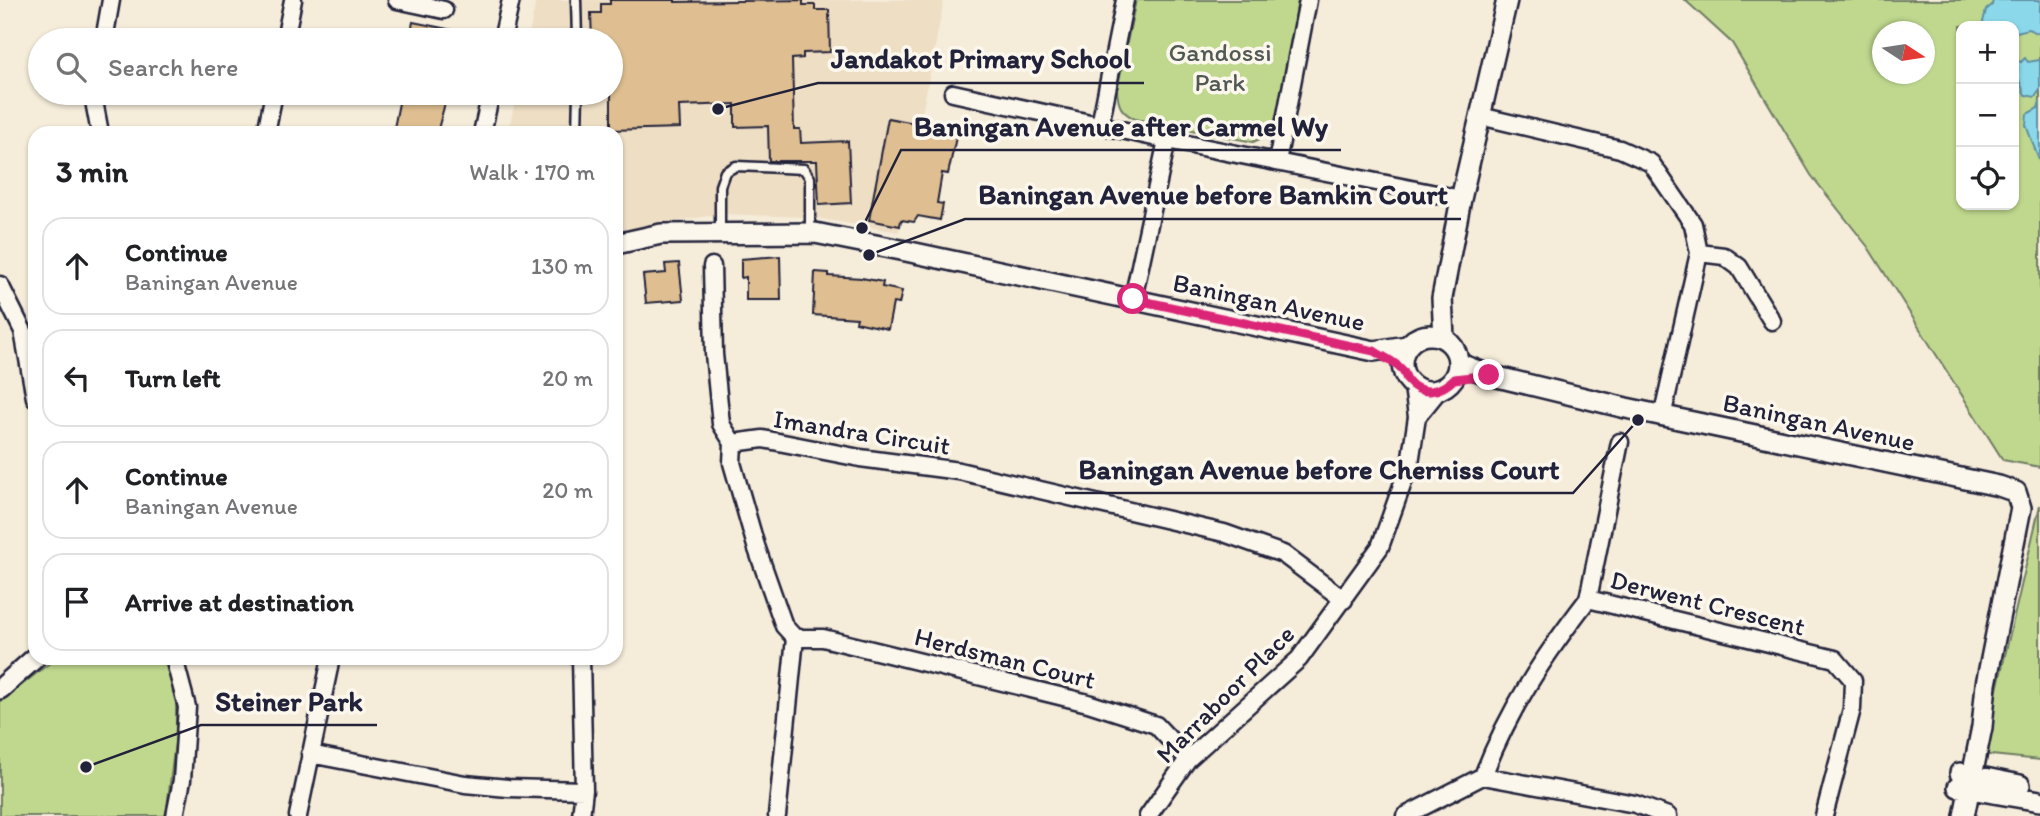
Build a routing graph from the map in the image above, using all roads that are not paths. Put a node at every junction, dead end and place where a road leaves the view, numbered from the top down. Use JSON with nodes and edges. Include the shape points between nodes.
{"nodes":[{"id":1,"x":111,"y":0,"type":"edge"},
{"id":2,"x":293,"y":0,"type":"edge"},
{"id":3,"x":397,"y":0,"type":"edge"},
{"id":4,"x":510,"y":0,"type":"edge"},
{"id":5,"x":576,"y":0,"type":"edge"},
{"id":6,"x":1125,"y":0,"type":"edge"},
{"id":7,"x":1308,"y":0,"type":"edge"},
{"id":8,"x":1507,"y":0,"type":"edge"},
{"id":9,"x":444,"y":10,"type":"dead end"},
{"id":10,"x":106,"y":28,"type":"edge"},
{"id":11,"x":287,"y":28,"type":"edge"},
{"id":12,"x":504,"y":28,"type":"edge"},
{"id":13,"x":577,"y":28,"type":"edge"},
{"id":14,"x":953,"y":93,"type":"dead end"},
{"id":15,"x":95,"y":105,"type":"edge"},
{"id":16,"x":272,"y":105,"type":"edge"},
{"id":17,"x":488,"y":105,"type":"edge"},
{"id":18,"x":578,"y":105,"type":"edge"},
{"id":19,"x":1480,"y":116,"type":"junction"},
{"id":20,"x":1100,"y":125,"type":"junction"},
{"id":21,"x":99,"y":126,"type":"edge"},
{"id":22,"x":267,"y":126,"type":"edge"},
{"id":23,"x":484,"y":126,"type":"edge"},
{"id":24,"x":577,"y":126,"type":"edge"},
{"id":25,"x":1167,"y":140,"type":"junction"},
{"id":26,"x":1277,"y":162,"type":"junction"},
{"id":27,"x":1461,"y":200,"type":"junction"},
{"id":28,"x":720,"y":233,"type":"junction"},
{"id":29,"x":810,"y":233,"type":"junction"},
{"id":30,"x":623,"y":242,"type":"edge"},
{"id":31,"x":1699,"y":253,"type":"junction"},
{"id":32,"x":712,"y":266,"type":"dead end"},
{"id":33,"x":0,"y":285,"type":"edge"},
{"id":34,"x":1442,"y":298,"type":"junction"},
{"id":35,"x":1133,"y":299,"type":"junction"},
{"id":36,"x":1772,"y":321,"type":"dead end"},
{"id":37,"x":28,"y":327,"type":"edge"},
{"id":38,"x":1444,"y":338,"type":"junction"},
{"id":39,"x":1415,"y":341,"type":"junction"},
{"id":40,"x":1374,"y":351,"type":"junction"},
{"id":41,"x":1408,"y":378,"type":"junction"},
{"id":42,"x":1450,"y":378,"type":"junction"},
{"id":43,"x":1662,"y":416,"type":"junction"},
{"id":44,"x":1417,"y":417,"type":"junction"},
{"id":45,"x":1620,"y":442,"type":"dead end"},
{"id":46,"x":733,"y":443,"type":"junction"},
{"id":47,"x":1588,"y":599,"type":"junction"},
{"id":48,"x":1344,"y":600,"type":"junction"},
{"id":49,"x":795,"y":638,"type":"junction"},
{"id":50,"x":28,"y":664,"type":"edge"},
{"id":51,"x":176,"y":665,"type":"edge"},
{"id":52,"x":329,"y":665,"type":"edge"},
{"id":53,"x":581,"y":665,"type":"edge"},
{"id":54,"x":0,"y":689,"type":"edge"},
{"id":55,"x":310,"y":754,"type":"junction"},
{"id":56,"x":1188,"y":759,"type":"junction"},
{"id":57,"x":1483,"y":776,"type":"junction"},
{"id":58,"x":1965,"y":781,"type":"junction"},
{"id":59,"x":2040,"y":789,"type":"edge"},
{"id":60,"x":584,"y":790,"type":"junction"},
{"id":61,"x":2040,"y":801,"type":"edge"},
{"id":62,"x":175,"y":816,"type":"edge"},
{"id":63,"x":298,"y":816,"type":"edge"},
{"id":64,"x":581,"y":816,"type":"edge"},
{"id":65,"x":777,"y":816,"type":"edge"},
{"id":66,"x":1149,"y":816,"type":"edge"},
{"id":67,"x":1405,"y":816,"type":"edge"},
{"id":68,"x":1668,"y":816,"type":"edge"},
{"id":69,"x":1824,"y":816,"type":"edge"},
{"id":70,"x":1951,"y":816,"type":"edge"},
{"id":71,"x":1964,"y":816,"type":"edge"}],
"edges":[{"from":1,"to":10,"type":"street"},
{"from":2,"to":11,"type":"street"},
{"from":3,"to":9,"type":"street"},
{"from":4,"to":12,"type":"street"},
{"from":5,"to":13,"type":"lane"},
{"from":6,"to":20,"type":"street"},
{"from":7,"to":26,"type":"street"},
{"from":8,"to":19,"type":"street"},
{"from":14,"to":20,"type":"street"},
{"from":15,"to":21,"type":"street"},
{"from":16,"to":22,"type":"street"},
{"from":17,"to":23,"type":"street"},
{"from":18,"to":24,"type":"lane"},
{"from":19,"to":27,"type":"street"},
{"from":19,"to":31,"type":"street","via":[[1620,149],[1651,163],[1693,224]]},
{"from":20,"to":25,"type":"street"},
{"from":25,"to":26,"type":"street"},
{"from":25,"to":35,"type":"street"},
{"from":26,"to":27,"type":"street"},
{"from":27,"to":34,"type":"street"},
{"from":28,"to":29,"type":"street","name":"Baningan Avenue"},
{"from":28,"to":29,"type":"lane","via":[[720,186],[725,172],[736,166],[804,169],[810,178]]},
{"from":28,"to":30,"type":"street","name":"Baningan Avenue","via":[[661,234]]},
{"from":29,"to":35,"type":"street","name":"Baningan Avenue"},
{"from":31,"to":36,"type":"street","via":[[1724,256],[1739,267]]},
{"from":31,"to":43,"type":"street"},
{"from":32,"to":46,"type":"street","via":[[713,354],[721,424]]},
{"from":33,"to":37,"type":"street"},
{"from":34,"to":38,"type":"street"},
{"from":34,"to":39,"type":"street"},
{"from":35,"to":40,"type":"street","name":"Baningan Avenue"},
{"from":38,"to":39,"type":"street","via":[[1434,335]]},
{"from":38,"to":42,"type":"street","via":[[1452,345]]},
{"from":39,"to":40,"type":"street","name":"Baningan Avenue"},
{"from":39,"to":41,"type":"street","via":[[1403,355]]},
{"from":40,"to":41,"type":"street","name":"Baningan Avenue"},
{"from":41,"to":42,"type":"street","via":[[1422,391]]},
{"from":41,"to":44,"type":"street","name":"Marraboor Place"},
{"from":42,"to":43,"type":"street","name":"Baningan Avenue","via":[[1489,375]]},
{"from":42,"to":44,"type":"street"},
{"from":43,"to":58,"type":"street","name":"Baningan Avenue","via":[[2016,492],[2021,508],[1986,684],[1982,727]]},
{"from":44,"to":48,"type":"street","name":"Marraboor Place","via":[[1410,463],[1380,547]]},
{"from":45,"to":47,"type":"street"},
{"from":46,"to":48,"type":"street","name":"Imandra Circuit","via":[[763,439],[959,471],[1224,533],[1283,554]]},
{"from":46,"to":49,"type":"street","via":[[732,463],[756,546],[784,626]]},
{"from":47,"to":57,"type":"street","name":"Derwent Crescent","via":[[1551,647],[1500,732]]},
{"from":47,"to":69,"type":"street","name":"Derwent Crescent","via":[[1835,659],[1853,680],[1852,709]]},
{"from":48,"to":56,"type":"street","name":"Marraboor Place","via":[[1299,659]]},
{"from":49,"to":56,"type":"street","name":"Herdsman Court","via":[[824,638],[1088,703],[1156,725]]},
{"from":49,"to":65,"type":"street"},
{"from":50,"to":54,"type":"street"},
{"from":51,"to":62,"type":"street","via":[[187,707]]},
{"from":52,"to":55,"type":"street"},
{"from":53,"to":60,"type":"street"},
{"from":55,"to":60,"type":"street","via":[[466,784]]},
{"from":55,"to":63,"type":"street"},
{"from":56,"to":66,"type":"street","name":"Marraboor Place"},
{"from":57,"to":67,"type":"street"},
{"from":57,"to":68,"type":"street","via":[[1635,804]]},
{"from":58,"to":59,"type":"street"},
{"from":58,"to":61,"type":"street"},
{"from":58,"to":70,"type":"street"},
{"from":58,"to":71,"type":"street"},
{"from":60,"to":64,"type":"street"}]}
